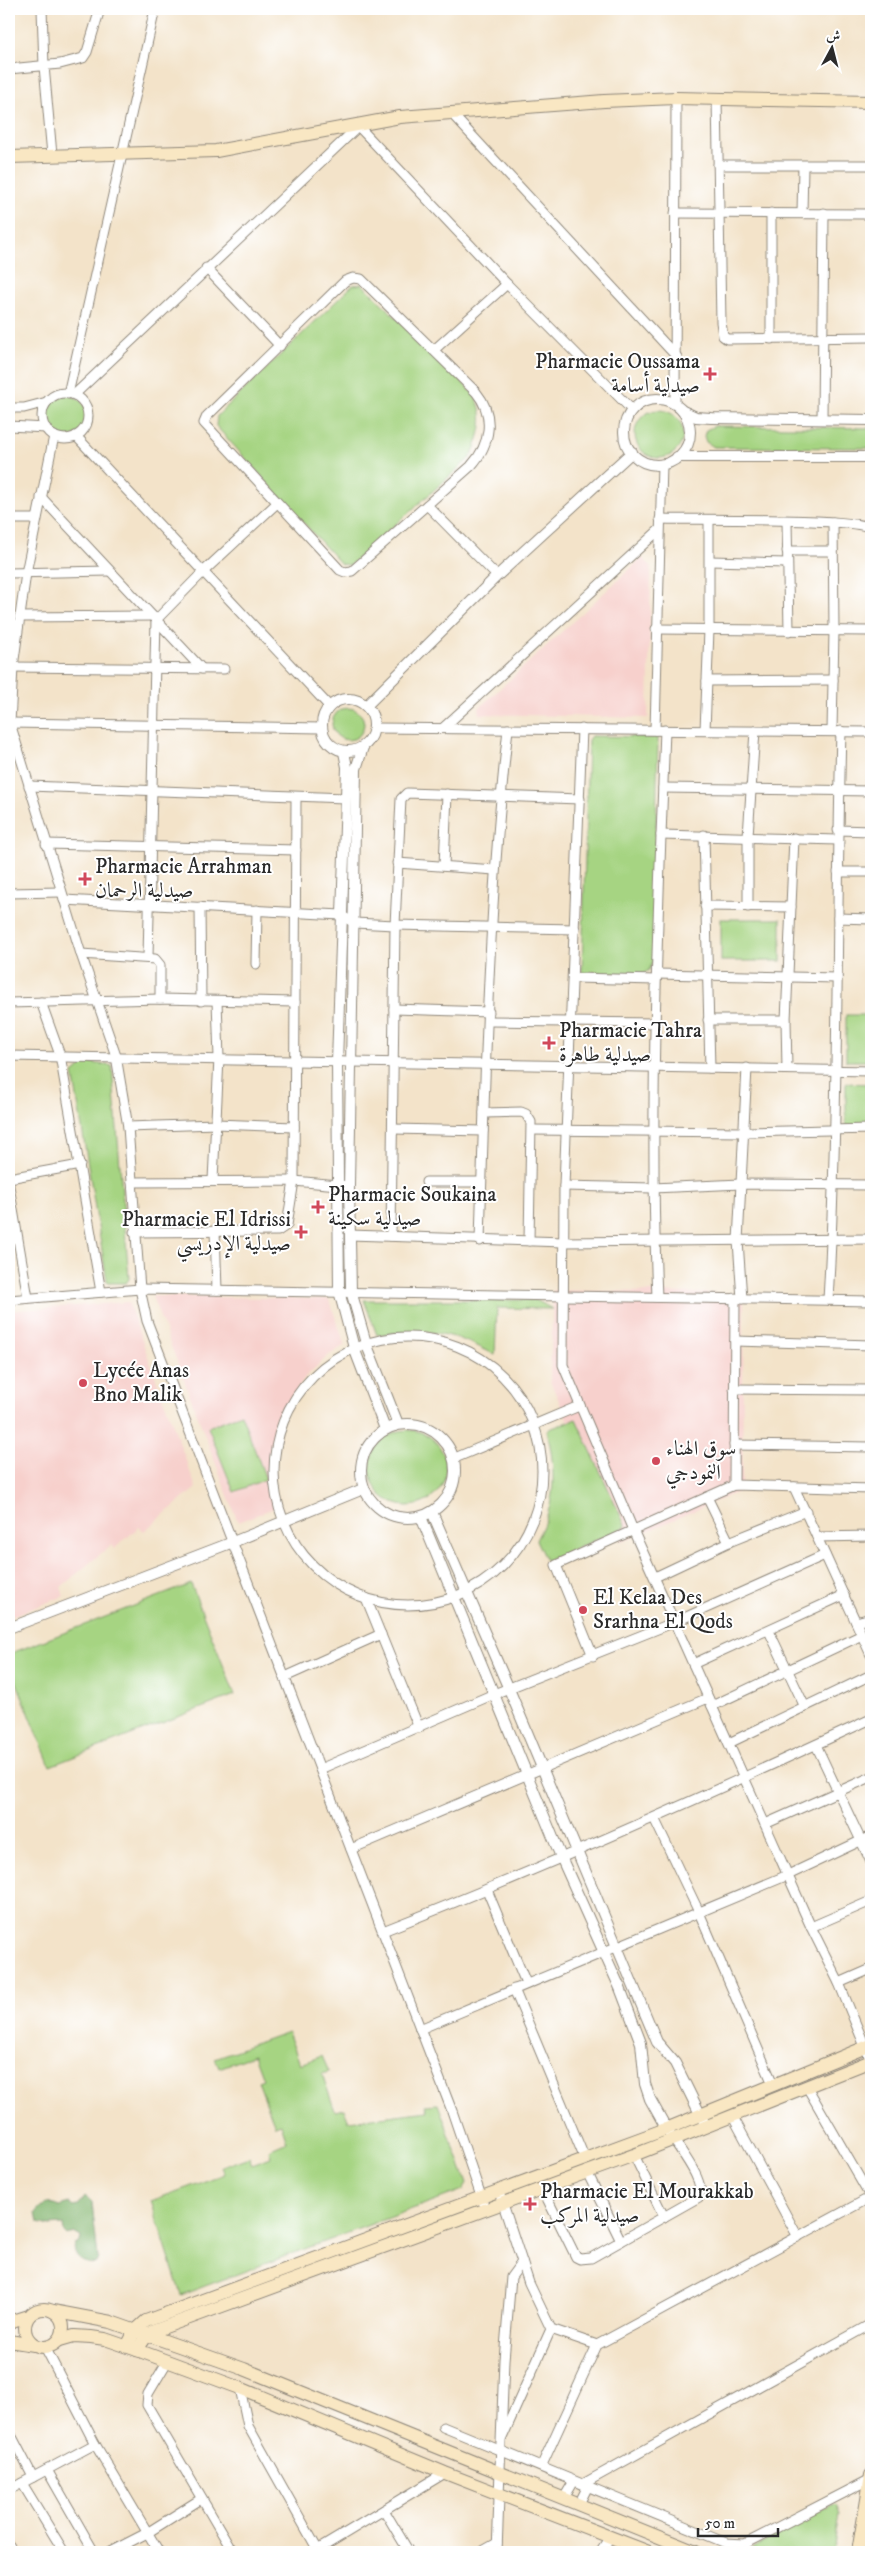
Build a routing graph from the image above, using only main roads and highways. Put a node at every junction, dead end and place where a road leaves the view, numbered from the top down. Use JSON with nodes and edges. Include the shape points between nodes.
{"nodes":[{"id":1,"x":871,"y":102,"type":"edge"},
{"id":2,"x":9,"y":157,"type":"edge"},
{"id":3,"x":868,"y":2046,"type":"edge"},
{"id":4,"x":871,"y":2061,"type":"edge"},
{"id":5,"x":500,"y":2197,"type":"junction"},
{"id":6,"x":483,"y":2203,"type":"junction"},
{"id":7,"x":53,"y":2311,"type":"junction"},
{"id":8,"x":28,"y":2316,"type":"junction"},
{"id":9,"x":93,"y":2317,"type":"junction"},
{"id":10,"x":157,"y":2317,"type":"junction"},
{"id":11,"x":9,"y":2322,"type":"edge"},
{"id":12,"x":141,"y":2333,"type":"junction"},
{"id":13,"x":60,"y":2340,"type":"junction"},
{"id":14,"x":9,"y":2341,"type":"edge"},
{"id":15,"x":40,"y":2346,"type":"junction"},
{"id":16,"x":132,"y":2348,"type":"junction"},
{"id":17,"x":871,"y":2475,"type":"edge"},
{"id":18,"x":871,"y":2479,"type":"edge"},
{"id":19,"x":648,"y":2552,"type":"edge"},
{"id":20,"x":696,"y":2552,"type":"edge"},
{"id":21,"x":858,"y":2552,"type":"edge"}],
"edges":[{"from":1,"to":2,"type":"main road","via":[[676,98],[400,117],[226,150]]},
{"from":3,"to":5,"type":"main road","via":[[585,2159]]},
{"from":4,"to":5,"type":"main road","via":[[634,2155],[542,2188]]},
{"from":5,"to":6,"type":"main road"},
{"from":6,"to":10,"type":"main road"},
{"from":6,"to":12,"type":"main road"},
{"from":7,"to":8,"type":"main road","via":[[37,2310]]},
{"from":7,"to":9,"type":"main road"},
{"from":7,"to":13,"type":"main road","via":[[63,2324]]},
{"from":8,"to":11,"type":"main road"},
{"from":8,"to":15,"type":"main road","via":[[25,2332]]},
{"from":9,"to":10,"type":"main road","via":[[124,2321]]},
{"from":9,"to":12,"type":"main road"},
{"from":10,"to":12,"type":"main road","via":[[146,2321]]},
{"from":12,"to":16,"type":"main road"},
{"from":12,"to":20,"type":"main road","via":[[244,2369]]},
{"from":13,"to":15,"type":"main road"},
{"from":13,"to":16,"type":"main road","via":[[74,2336],[91,2337]]},
{"from":14,"to":15,"type":"main road"},
{"from":16,"to":19,"type":"main road","via":[[240,2388]]},
{"from":17,"to":18,"type":"main road"},
{"from":18,"to":21,"type":"main road"}]}
